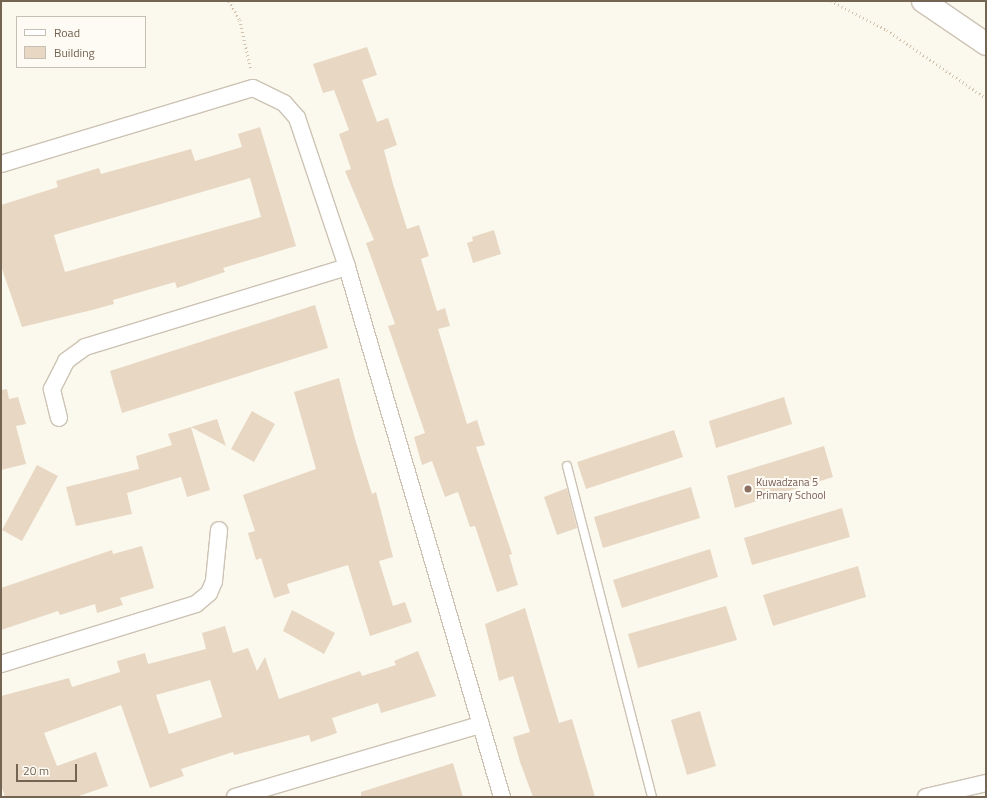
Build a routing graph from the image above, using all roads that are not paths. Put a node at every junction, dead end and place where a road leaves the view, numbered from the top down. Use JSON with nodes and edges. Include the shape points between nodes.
{"nodes":[{"id":1,"x":923,"y":1,"type":"edge"},
{"id":2,"x":986,"y":44,"type":"edge"},
{"id":3,"x":1,"y":164,"type":"edge"},
{"id":4,"x":347,"y":267,"type":"junction"},
{"id":5,"x":59,"y":418,"type":"dead end"},
{"id":6,"x":567,"y":466,"type":"dead end"},
{"id":7,"x":219,"y":530,"type":"dead end"},
{"id":8,"x":1,"y":664,"type":"edge"},
{"id":9,"x":480,"y":725,"type":"junction"},
{"id":10,"x":986,"y":783,"type":"edge"},
{"id":11,"x":235,"y":797,"type":"edge"},
{"id":12,"x":502,"y":797,"type":"edge"},
{"id":13,"x":652,"y":797,"type":"edge"},
{"id":14,"x":926,"y":797,"type":"edge"}],
"edges":[{"from":1,"to":2,"type":"street"},
{"from":3,"to":4,"type":"street","via":[[254,88],[284,103],[297,118]]},
{"from":4,"to":5,"type":"street","via":[[85,346],[66,361],[52,389]]},
{"from":4,"to":9,"type":"street"},
{"from":6,"to":13,"type":"lane"},
{"from":7,"to":8,"type":"street","via":[[214,581],[209,593],[196,604]]},
{"from":9,"to":11,"type":"street"},
{"from":9,"to":12,"type":"street"},
{"from":10,"to":14,"type":"street"}]}
